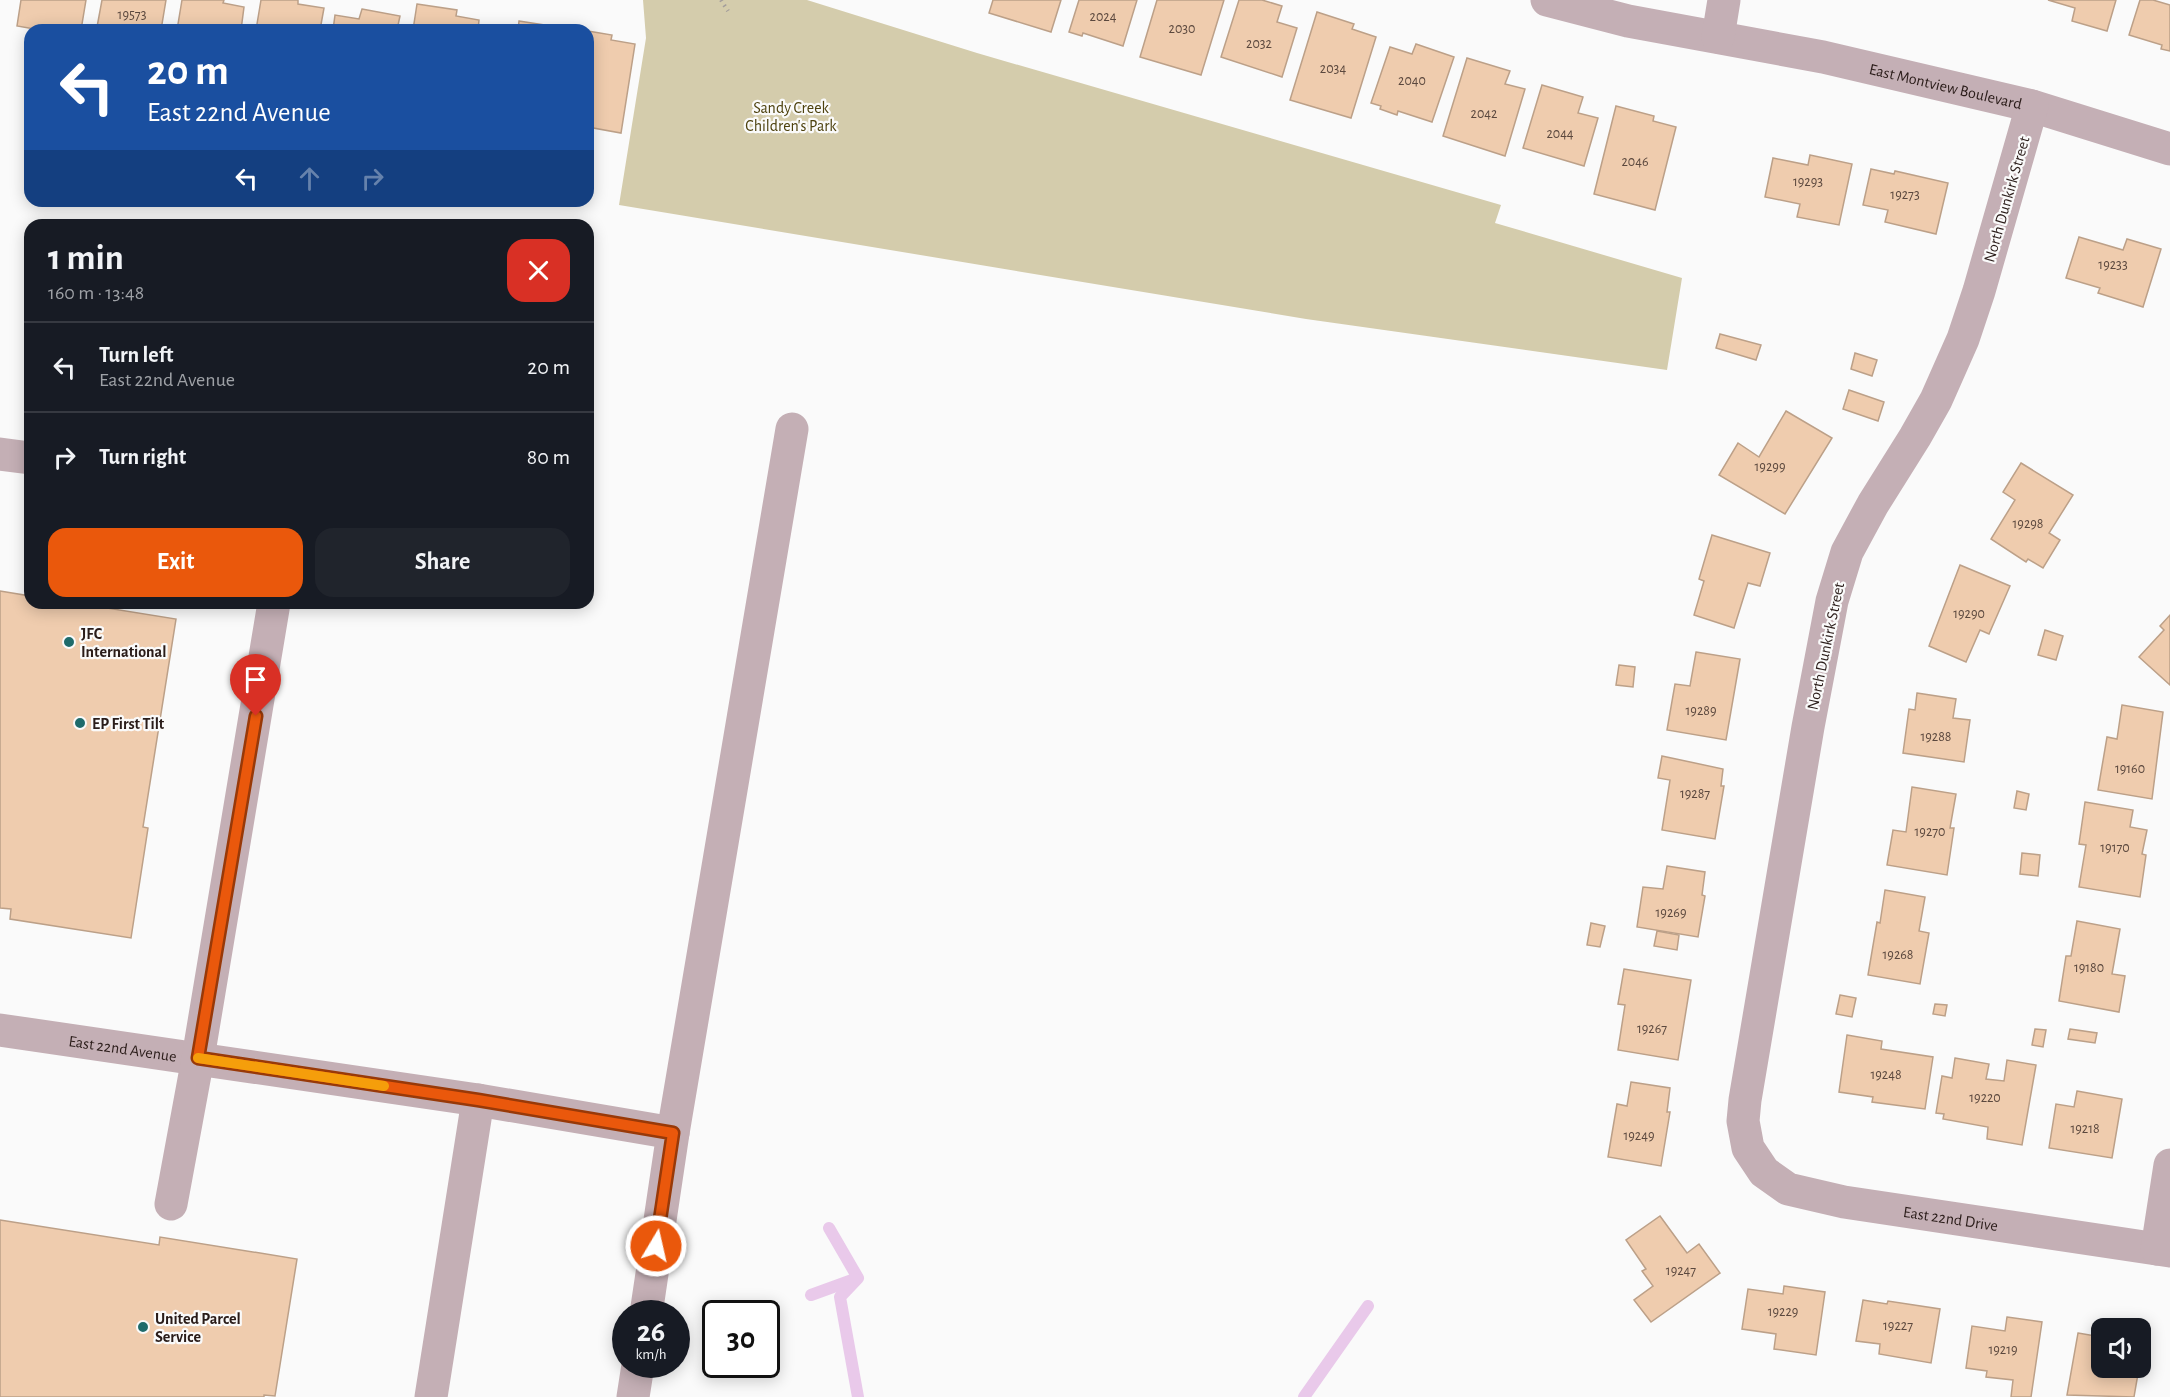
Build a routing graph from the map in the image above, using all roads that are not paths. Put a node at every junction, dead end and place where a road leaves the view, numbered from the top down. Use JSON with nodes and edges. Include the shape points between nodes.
{"nodes":[{"id":1,"x":1547,"y":0,"type":"edge"},
{"id":2,"x":1724,"y":0,"type":"edge"},
{"id":3,"x":1718,"y":37,"type":"junction"},
{"id":4,"x":2032,"y":106,"type":"junction"},
{"id":5,"x":2170,"y":149,"type":"edge"},
{"id":6,"x":792,"y":429,"type":"dead end"},
{"id":7,"x":0,"y":454,"type":"edge"},
{"id":8,"x":24,"y":457,"type":"edge"},
{"id":9,"x":273,"y":609,"type":"edge"},
{"id":10,"x":0,"y":1030,"type":"edge"},
{"id":11,"x":198,"y":1058,"type":"junction"},
{"id":12,"x":478,"y":1100,"type":"junction"},
{"id":13,"x":673,"y":1133,"type":"junction"},
{"id":14,"x":1748,"y":1148,"type":"joint"},
{"id":15,"x":2170,"y":1165,"type":"edge"},
{"id":16,"x":171,"y":1204,"type":"dead end"},
{"id":17,"x":2163,"y":1250,"type":"edge"},
{"id":18,"x":648,"y":1300,"type":"edge"},
{"id":19,"x":636,"y":1378,"type":"edge"},
{"id":20,"x":431,"y":1397,"type":"edge"},
{"id":21,"x":633,"y":1397,"type":"edge"}],
"edges":[{"from":1,"to":3,"type":"street","name":"East Montview Boulevard","via":[[1628,21]]},
{"from":2,"to":3,"type":"street"},
{"from":3,"to":4,"type":"street","name":"East Montview Boulevard","via":[[1823,57]]},
{"from":4,"to":5,"type":"street","name":"East Montview Boulevard"},
{"from":4,"to":14,"type":"street","name":"North Dunkirk Street","via":[[1963,339],[1921,428],[1847,552],[1832,601],[1745,1100],[1743,1120]]},
{"from":6,"to":13,"type":"street"},
{"from":7,"to":8,"type":"street"},
{"from":9,"to":11,"type":"street"},
{"from":10,"to":11,"type":"street","name":"East 22nd Avenue"},
{"from":11,"to":12,"type":"street","name":"East 22nd Avenue"},
{"from":11,"to":16,"type":"street"},
{"from":12,"to":13,"type":"street","name":"East 22nd Avenue"},
{"from":12,"to":20,"type":"street"},
{"from":13,"to":18,"type":"street"},
{"from":14,"to":17,"type":"street","name":"East 22nd Drive","via":[[1764,1172],[1788,1190],[1844,1202]]},
{"from":15,"to":17,"type":"street"},
{"from":19,"to":21,"type":"street"}]}
